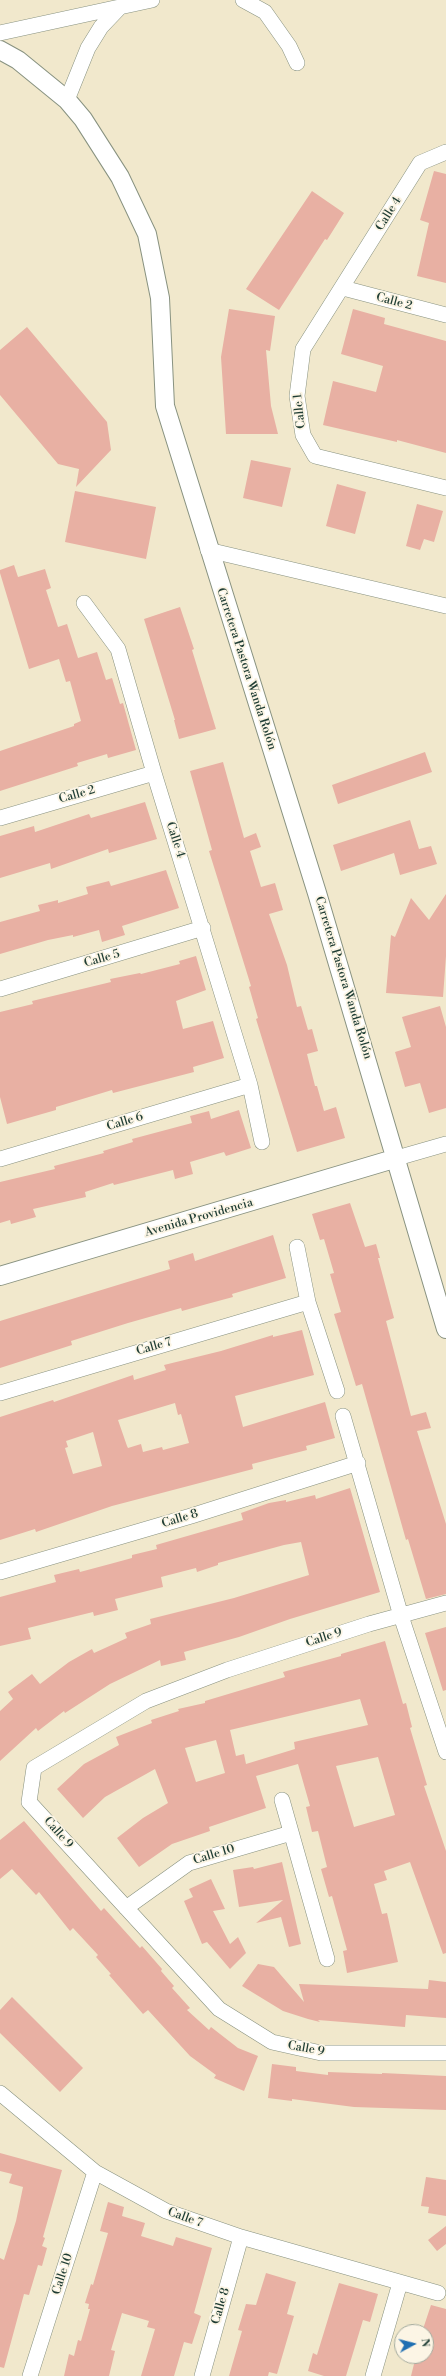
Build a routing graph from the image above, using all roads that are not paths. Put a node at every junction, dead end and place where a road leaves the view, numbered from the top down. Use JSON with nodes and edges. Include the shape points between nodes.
{"nodes":[{"id":1,"x":152,"y":0,"type":"edge"},
{"id":2,"x":243,"y":0,"type":"edge"},
{"id":3,"x":120,"y":6,"type":"junction"},
{"id":4,"x":0,"y":33,"type":"edge"},
{"id":5,"x":0,"y":50,"type":"edge"},
{"id":6,"x":297,"y":63,"type":"dead end"},
{"id":7,"x":67,"y":100,"type":"junction"},
{"id":8,"x":446,"y":152,"type":"edge"},
{"id":9,"x":343,"y":288,"type":"junction"},
{"id":10,"x":446,"y":316,"type":"edge"},
{"id":11,"x":446,"y":488,"type":"edge"},
{"id":12,"x":208,"y":550,"type":"junction"},
{"id":13,"x":84,"y":603,"type":"dead end"},
{"id":14,"x":446,"y":606,"type":"edge"},
{"id":15,"x":154,"y":773,"type":"junction"},
{"id":16,"x":0,"y":818,"type":"edge"},
{"id":17,"x":203,"y":928,"type":"junction"},
{"id":18,"x":0,"y":988,"type":"edge"},
{"id":19,"x":250,"y":1086,"type":"junction"},
{"id":20,"x":262,"y":1142,"type":"dead end"},
{"id":21,"x":446,"y":1144,"type":"edge"},
{"id":22,"x":397,"y":1158,"type":"junction"},
{"id":23,"x":0,"y":1160,"type":"edge"},
{"id":24,"x":297,"y":1247,"type":"dead end"},
{"id":25,"x":0,"y":1276,"type":"edge"},
{"id":26,"x":308,"y":1302,"type":"junction"},
{"id":27,"x":446,"y":1329,"type":"edge"},
{"id":28,"x":337,"y":1391,"type":"dead end"},
{"id":29,"x":0,"y":1393,"type":"edge"},
{"id":30,"x":343,"y":1416,"type":"dead end"},
{"id":31,"x":358,"y":1463,"type":"junction"},
{"id":32,"x":0,"y":1572,"type":"edge"},
{"id":33,"x":446,"y":1603,"type":"edge"},
{"id":34,"x":401,"y":1616,"type":"junction"},
{"id":35,"x":446,"y":1752,"type":"edge"},
{"id":36,"x":282,"y":1800,"type":"dead end"},
{"id":37,"x":291,"y":1833,"type":"junction"},
{"id":38,"x":126,"y":1908,"type":"junction"},
{"id":39,"x":327,"y":1959,"type":"dead end"},
{"id":40,"x":446,"y":2053,"type":"edge"},
{"id":41,"x":0,"y":2093,"type":"edge"},
{"id":42,"x":96,"y":2172,"type":"junction"},
{"id":43,"x":241,"y":2237,"type":"junction"},
{"id":44,"x":400,"y":2283,"type":"junction"},
{"id":45,"x":438,"y":2293,"type":"dead end"},
{"id":46,"x":30,"y":2376,"type":"edge"},
{"id":47,"x":202,"y":2376,"type":"edge"},
{"id":48,"x":373,"y":2376,"type":"edge"}],
"edges":[{"from":1,"to":3,"type":"street"},
{"from":2,"to":6,"type":"street","via":[[265,12],[290,46]]},
{"from":3,"to":4,"type":"street"},
{"from":3,"to":7,"type":"street","via":[[101,27],[88,48]]},
{"from":5,"to":7,"type":"street","name":"Carretera Pastora Wanda Rolón","via":[[18,60]]},
{"from":7,"to":12,"type":"street","name":"Carretera Pastora Wanda Rolón","via":[[84,119],[120,177],[147,234],[160,298],[165,406]]},
{"from":8,"to":9,"type":"street","name":"Calle 4","via":[[420,163]]},
{"from":9,"to":10,"type":"street","name":"Calle 2"},
{"from":9,"to":11,"type":"street","name":"Calle 1","via":[[303,349],[296,396],[303,435],[315,456]]},
{"from":12,"to":14,"type":"street"},
{"from":12,"to":22,"type":"street","name":"Carretera Pastora Wanda Rolón","via":[[317,893]]},
{"from":13,"to":15,"type":"street","name":"Calle 4","via":[[118,649]]},
{"from":15,"to":16,"type":"street","name":"Calle 2"},
{"from":15,"to":17,"type":"street","name":"Calle 4"},
{"from":17,"to":18,"type":"street","name":"Calle 5"},
{"from":17,"to":19,"type":"street","name":"Calle 4"},
{"from":19,"to":20,"type":"street","name":"Calle 4"},
{"from":19,"to":23,"type":"street","name":"Calle 6"},
{"from":21,"to":22,"type":"street"},
{"from":22,"to":25,"type":"street","name":"Avenida Providencia"},
{"from":22,"to":27,"type":"street","name":"Carretera Pastora Wanda Rolón"},
{"from":24,"to":26,"type":"street"},
{"from":26,"to":28,"type":"street"},
{"from":26,"to":29,"type":"street","name":"Calle 7"},
{"from":30,"to":31,"type":"street"},
{"from":31,"to":32,"type":"street","name":"Calle 8","via":[[191,1516]]},
{"from":31,"to":34,"type":"street"},
{"from":33,"to":34,"type":"street","name":"Calle 9"},
{"from":34,"to":35,"type":"street"},
{"from":34,"to":38,"type":"street","name":"Calle 9","via":[[234,1668],[146,1701],[34,1768],[29,1802]]},
{"from":36,"to":37,"type":"street"},
{"from":37,"to":38,"type":"street","name":"Calle 10","via":[[189,1863]]},
{"from":37,"to":39,"type":"street"},
{"from":38,"to":40,"type":"street","name":"Calle 9","via":[[219,2009],[272,2042],[321,2053]]},
{"from":41,"to":42,"type":"street","name":"Calle 7"},
{"from":42,"to":43,"type":"street","name":"Calle 7","via":[[166,2212]]},
{"from":42,"to":46,"type":"street","name":"Calle 10"},
{"from":43,"to":44,"type":"street","name":"Calle 7"},
{"from":43,"to":47,"type":"street","name":"Calle 8"},
{"from":44,"to":45,"type":"street","name":"Calle 7"},
{"from":44,"to":48,"type":"street"}]}
